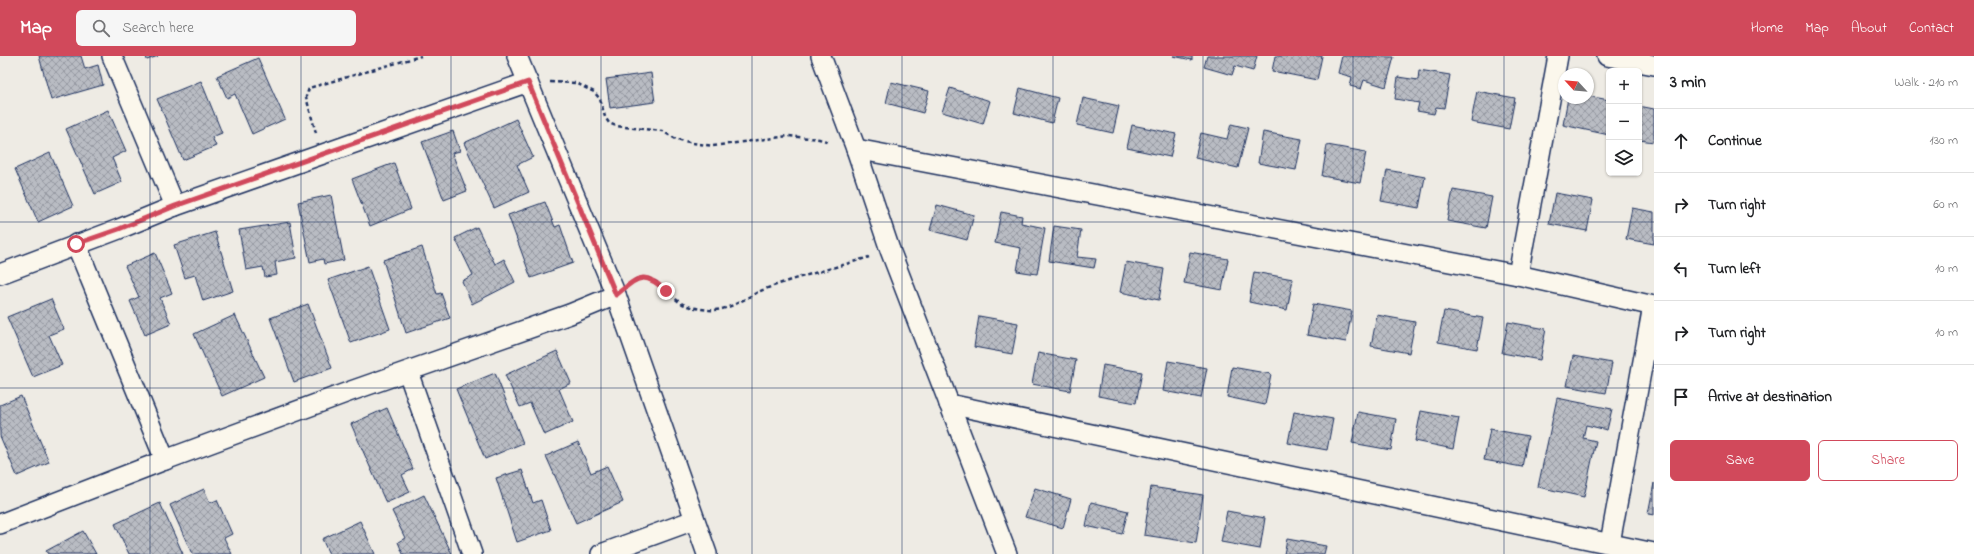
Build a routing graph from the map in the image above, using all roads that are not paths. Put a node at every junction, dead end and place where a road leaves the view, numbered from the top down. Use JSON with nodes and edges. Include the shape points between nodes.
{"nodes":[{"id":1,"x":112,"y":56,"type":"edge"},
{"id":2,"x":517,"y":56,"type":"edge"},
{"id":3,"x":821,"y":56,"type":"edge"},
{"id":4,"x":1558,"y":56,"type":"edge"},
{"id":5,"x":1607,"y":56,"type":"edge"},
{"id":6,"x":1654,"y":65,"type":"edge"},
{"id":7,"x":528,"y":82,"type":"junction"},
{"id":8,"x":856,"y":149,"type":"junction"},
{"id":9,"x":175,"y":206,"type":"junction"},
{"id":10,"x":76,"y":244,"type":"junction"},
{"id":11,"x":0,"y":274,"type":"edge"},
{"id":12,"x":1518,"y":275,"type":"junction"},
{"id":13,"x":616,"y":295,"type":"junction"},
{"id":14,"x":1653,"y":306,"type":"edge"},
{"id":15,"x":408,"y":372,"type":"junction"},
{"id":16,"x":950,"y":404,"type":"junction"},
{"id":17,"x":165,"y":460,"type":"junction"},
{"id":18,"x":694,"y":520,"type":"junction"},
{"id":19,"x":0,"y":524,"type":"edge"},
{"id":20,"x":1610,"y":543,"type":"junction"},
{"id":21,"x":1654,"y":553,"type":"edge"},
{"id":22,"x":472,"y":554,"type":"edge"},
{"id":23,"x":601,"y":554,"type":"edge"},
{"id":24,"x":707,"y":554,"type":"edge"},
{"id":25,"x":1007,"y":554,"type":"edge"}],
"edges":[{"from":1,"to":9,"type":"street"},
{"from":2,"to":7,"type":"street"},
{"from":3,"to":8,"type":"street"},
{"from":4,"to":12,"type":"street"},
{"from":5,"to":6,"type":"street"},
{"from":7,"to":9,"type":"street"},
{"from":7,"to":13,"type":"street"},
{"from":8,"to":12,"type":"street"},
{"from":8,"to":16,"type":"street","via":[[890,250]]},
{"from":9,"to":10,"type":"street"},
{"from":10,"to":11,"type":"street"},
{"from":10,"to":17,"type":"street"},
{"from":12,"to":14,"type":"street"},
{"from":13,"to":15,"type":"street"},
{"from":13,"to":18,"type":"street"},
{"from":14,"to":20,"type":"street"},
{"from":15,"to":17,"type":"street"},
{"from":15,"to":22,"type":"street"},
{"from":16,"to":20,"type":"street"},
{"from":16,"to":25,"type":"street"},
{"from":17,"to":19,"type":"street"},
{"from":18,"to":23,"type":"street"},
{"from":18,"to":24,"type":"street"},
{"from":20,"to":21,"type":"street"}]}
